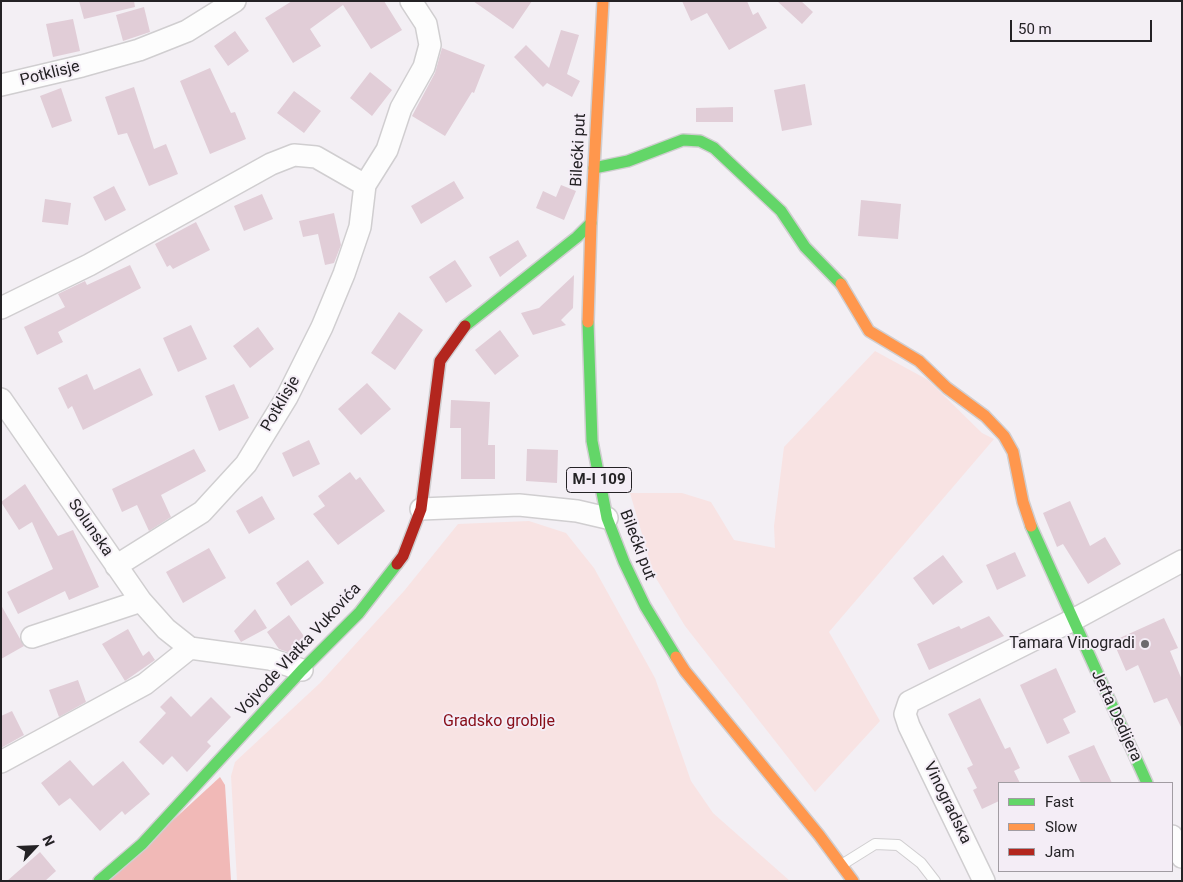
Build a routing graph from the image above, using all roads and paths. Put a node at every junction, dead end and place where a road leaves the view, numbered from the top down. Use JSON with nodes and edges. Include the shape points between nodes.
{"nodes":[{"id":1,"x":235,"y":1,"type":"edge"},
{"id":2,"x":411,"y":1,"type":"edge"},
{"id":3,"x":603,"y":1,"type":"edge"},
{"id":4,"x":1,"y":85,"type":"edge"},
{"id":5,"x":594,"y":168,"type":"junction"},
{"id":6,"x":365,"y":185,"type":"junction"},
{"id":7,"x":591,"y":223,"type":"junction"},
{"id":8,"x":1,"y":308,"type":"edge"},
{"id":9,"x":1,"y":399,"type":"edge"},
{"id":10,"x":421,"y":509,"type":"junction"},
{"id":11,"x":607,"y":518,"type":"junction"},
{"id":12,"x":1182,"y":561,"type":"edge"},
{"id":13,"x":116,"y":566,"type":"junction"},
{"id":14,"x":140,"y":602,"type":"junction"},
{"id":15,"x":1071,"y":621,"type":"junction"},
{"id":16,"x":32,"y":637,"type":"dead end"},
{"id":17,"x":190,"y":648,"type":"junction"},
{"id":18,"x":302,"y":670,"type":"junction"},
{"id":19,"x":1,"y":762,"type":"edge"},
{"id":20,"x":1147,"y":782,"type":"edge"},
{"id":21,"x":1173,"y":838,"type":"edge"},
{"id":22,"x":1182,"y":857,"type":"edge"},
{"id":23,"x":842,"y":864,"type":"junction"},
{"id":24,"x":99,"y":881,"type":"edge"},
{"id":25,"x":853,"y":881,"type":"edge"},
{"id":26,"x":935,"y":881,"type":"edge"},
{"id":27,"x":984,"y":881,"type":"edge"}],
"edges":[{"from":1,"to":4,"type":"street","name":"Potklisje","via":[[187,31],[138,50]]},
{"from":2,"to":6,"type":"street","name":"Potklisje","via":[[426,24],[430,45],[424,67],[401,108],[387,150]]},
{"from":3,"to":5,"type":"street","name":"Bilećki put","number":"M-I 109"},
{"from":5,"to":7,"type":"street","name":"Bilećki put","number":"M-I 109"},
{"from":5,"to":15,"type":"street","name":"Jefta Dedijera","via":[[628,161],[692,139],[714,148],[770,199],[805,248],[842,285],[869,331],[919,362],[985,416],[1004,436],[1013,452],[1022,502],[1033,533]]},
{"from":6,"to":8,"type":"street","via":[[316,157],[294,155],[271,164],[98,260]]},
{"from":6,"to":13,"type":"street","name":"Potklisje","via":[[360,227],[322,328],[287,397],[246,464],[202,512]]},
{"from":7,"to":10,"type":"street","name":"Vojvode Vlatka Vukovića","via":[[467,323],[440,361]]},
{"from":7,"to":11,"type":"street","name":"Bilećki put","number":"M-I 109","via":[[589,383],[592,440]]},
{"from":9,"to":13,"type":"street","name":"Solunska"},
{"from":10,"to":11,"type":"street","via":[[518,505]]},
{"from":10,"to":18,"type":"street","name":"Vojvode Vlatka Vukovića","via":[[403,556],[359,614]]},
{"from":11,"to":23,"type":"street","name":"Bilećki put","number":"M-I 109","via":[[644,606],[686,670]]},
{"from":12,"to":15,"type":"street"},
{"from":13,"to":14,"type":"street","name":"Solunska"},
{"from":14,"to":16,"type":"street"},
{"from":14,"to":17,"type":"street","name":"Solunska"},
{"from":15,"to":20,"type":"street","name":"Jefta Dedijera"},
{"from":15,"to":27,"type":"street","name":"Vinogradska","via":[[909,702],[905,714],[909,726]]},
{"from":17,"to":18,"type":"street","via":[[270,659]]},
{"from":17,"to":19,"type":"street","via":[[145,684]]},
{"from":18,"to":24,"type":"street","name":"Vojvode Vlatka Vukovića","via":[[142,844]]},
{"from":21,"to":22,"type":"street"},
{"from":23,"to":25,"type":"street","name":"Bilećki put","number":"M-I 109"},
{"from":23,"to":26,"type":"lane","via":[[875,844],[898,845],[921,863]]}]}
